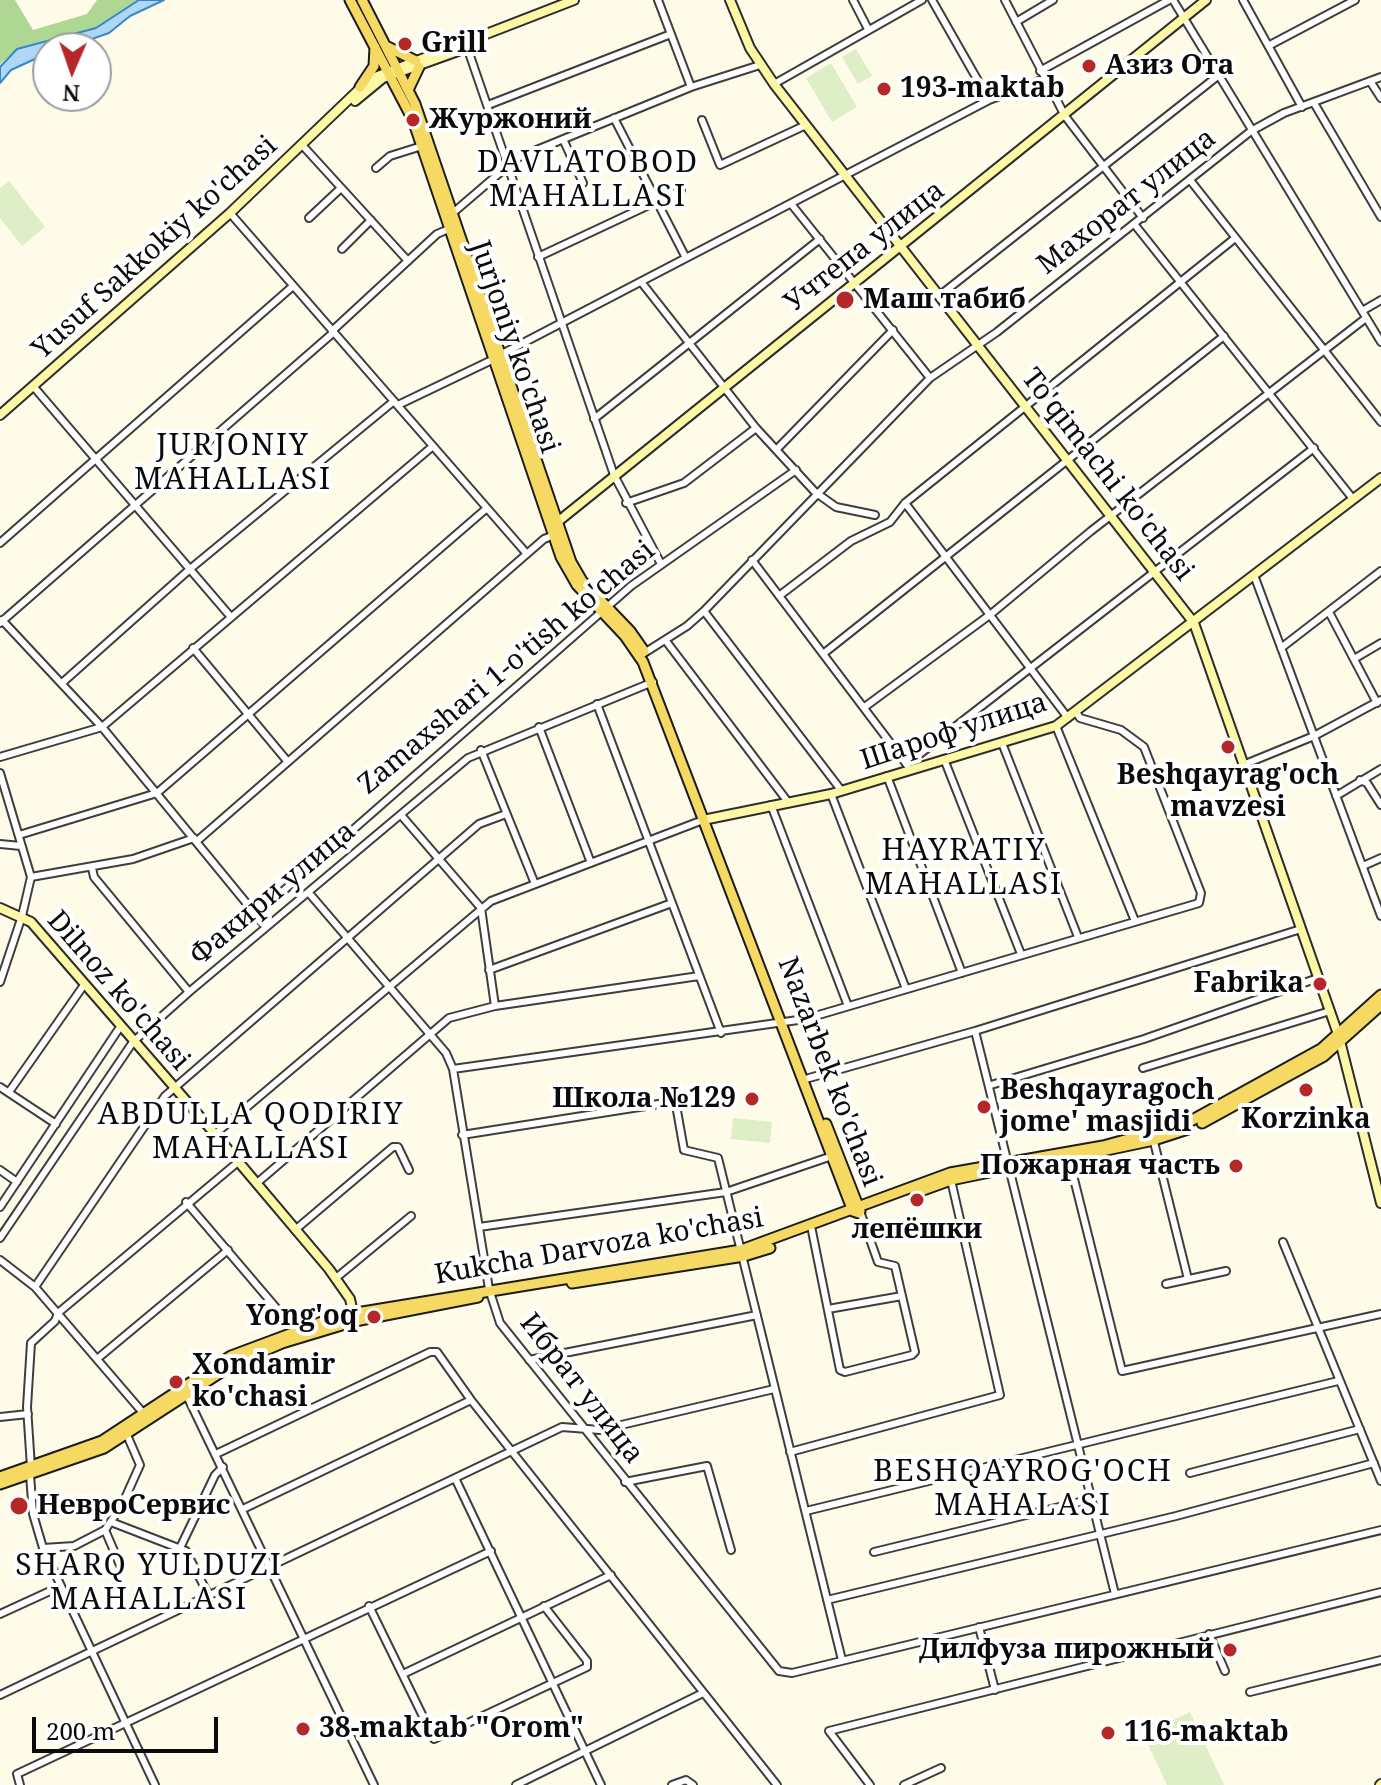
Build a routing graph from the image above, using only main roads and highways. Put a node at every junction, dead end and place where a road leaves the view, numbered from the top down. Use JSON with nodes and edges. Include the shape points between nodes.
{"nodes":[{"id":1,"x":350,"y":0,"type":"edge"},
{"id":2,"x":362,"y":0,"type":"edge"},
{"id":3,"x":574,"y":0,"type":"edge"},
{"id":4,"x":730,"y":0,"type":"edge"},
{"id":5,"x":1206,"y":0,"type":"edge"},
{"id":6,"x":374,"y":44,"type":"junction"},
{"id":7,"x":386,"y":45,"type":"junction"},
{"id":8,"x":418,"y":64,"type":"junction"},
{"id":9,"x":395,"y":71,"type":"junction"},
{"id":10,"x":360,"y":87,"type":"junction"},
{"id":11,"x":409,"y":88,"type":"junction"},
{"id":12,"x":303,"y":146,"type":"junction"},
{"id":13,"x":901,"y":246,"type":"junction"},
{"id":14,"x":497,"y":357,"type":"junction"},
{"id":15,"x":0,"y":415,"type":"edge"},
{"id":16,"x":1378,"y":480,"type":"edge"},
{"id":17,"x":556,"y":529,"type":"junction"},
{"id":18,"x":607,"y":611,"type":"joint"},
{"id":19,"x":1194,"y":623,"type":"junction"},
{"id":20,"x":705,"y":819,"type":"junction"},
{"id":21,"x":0,"y":908,"type":"edge"},
{"id":22,"x":1381,"y":995,"type":"edge"},
{"id":23,"x":1381,"y":1005,"type":"edge"},
{"id":24,"x":1342,"y":1041,"type":"junction"},
{"id":25,"x":1364,"y":1123,"type":"junction"},
{"id":26,"x":1153,"y":1137,"type":"junction"},
{"id":27,"x":1008,"y":1165,"type":"junction"},
{"id":28,"x":1381,"y":1180,"type":"edge"},
{"id":29,"x":1380,"y":1198,"type":"edge"},
{"id":30,"x":858,"y":1211,"type":"junction"},
{"id":31,"x":354,"y":1316,"type":"junction"},
{"id":32,"x":184,"y":1391,"type":"junction"},
{"id":33,"x":30,"y":1471,"type":"junction"},
{"id":34,"x":0,"y":1477,"type":"edge"},
{"id":35,"x":0,"y":1484,"type":"edge"}],
"edges":[{"from":1,"to":6,"type":"main road","name":"Jurjoniy ko'chasi"},
{"from":2,"to":7,"type":"main road"},
{"from":3,"to":8,"type":"main road","name":"Yusuf Sakkokiy ko'chasi"},
{"from":4,"to":13,"type":"main road","name":"To'qimachi ko'chasi","via":[[760,65]]},
{"from":5,"to":13,"type":"main road","name":"Учтепа улица"},
{"from":6,"to":9,"type":"main road","name":"Jurjoniy ko'chasi"},
{"from":6,"to":10,"type":"main road","via":[[376,60]]},
{"from":7,"to":8,"type":"main road"},
{"from":7,"to":9,"type":"main road"},
{"from":8,"to":9,"type":"main road","name":"Yusuf Sakkokiy ko'chasi"},
{"from":8,"to":11,"type":"main road"},
{"from":9,"to":10,"type":"main road","name":"Yusuf Sakkokiy ko'chasi"},
{"from":9,"to":11,"type":"main road","name":"Jurjoniy ko'chasi"},
{"from":9,"to":12,"type":"main road","name":"Yusuf Sakkokiy ko'chasi"},
{"from":9,"to":14,"type":"main road","name":"Jurjoniy ko'chasi"},
{"from":10,"to":12,"type":"main road","name":"Yusuf Sakkokiy ko'chasi"},
{"from":11,"to":14,"type":"main road","name":"Jurjoniy ko'chasi","via":[[454,212]]},
{"from":12,"to":15,"type":"main road","name":"Yusuf Sakkokiy ko'chasi"},
{"from":13,"to":17,"type":"main road","name":"Учтепа улица","via":[[614,475]]},
{"from":13,"to":19,"type":"main road","name":"To'qimachi ko'chasi"},
{"from":14,"to":17,"type":"main road","name":"Jurjoniy ko'chasi"},
{"from":16,"to":19,"type":"main road","name":"Шароф улица"},
{"from":17,"to":18,"type":"main road","name":"Jurjoniy ko'chasi","via":[[574,581]]},
{"from":18,"to":20,"type":"main road","name":"Nazarbek ko'chasi","via":[[642,655]]},
{"from":19,"to":20,"type":"main road","name":"Шароф улица","via":[[1056,726],[907,766],[831,794]]},
{"from":19,"to":24,"type":"main road","name":"To'qimachi ko'chasi"},
{"from":20,"to":30,"type":"main road","name":"Nazarbek ko'chasi"},
{"from":21,"to":31,"type":"main road","name":"Dilnoz ko'chasi","via":[[22,916],[215,1134],[336,1278]]},
{"from":22,"to":24,"type":"main road","name":"Kukcha Darvoza ko'chasi"},
{"from":23,"to":24,"type":"main road","name":"Kukcha Darvoza ko'chasi"},
{"from":24,"to":25,"type":"main road","name":"To'qimachi ko'chasi"},
{"from":24,"to":26,"type":"main road","name":"Kukcha Darvoza ko'chasi"},
{"from":25,"to":28,"type":"main road","name":"To'qimachi ko'chasi"},
{"from":25,"to":29,"type":"main road","name":"To'qimachi ko'chasi"},
{"from":26,"to":27,"type":"main road","name":"Kukcha Darvoza ko'chasi"},
{"from":26,"to":27,"type":"main road","name":"Kukcha Darvoza ko'chasi","via":[[1069,1159]]},
{"from":27,"to":30,"type":"main road","name":"Kukcha Darvoza ko'chasi"},
{"from":27,"to":30,"type":"main road","name":"Kukcha Darvoza ko'chasi","via":[[950,1173]]},
{"from":30,"to":31,"type":"main road","name":"Kukcha Darvoza ko'chasi","via":[[742,1253]]},
{"from":31,"to":32,"type":"main road","name":"Kukcha Darvoza ko'chasi","via":[[251,1355]]},
{"from":31,"to":32,"type":"main road","name":"Kukcha Darvoza ko'chasi","via":[[295,1330],[231,1356]]},
{"from":32,"to":33,"type":"main road","name":"Kukcha Darvoza ko'chasi","via":[[102,1441]]},
{"from":32,"to":33,"type":"main road","name":"Kukcha Darvoza ko'chasi","via":[[127,1435],[93,1453]]},
{"from":33,"to":34,"type":"main road","name":"Kukcha Darvoza ko'chasi"},
{"from":33,"to":35,"type":"main road","name":"Kukcha Darvoza ko'chasi"}]}
